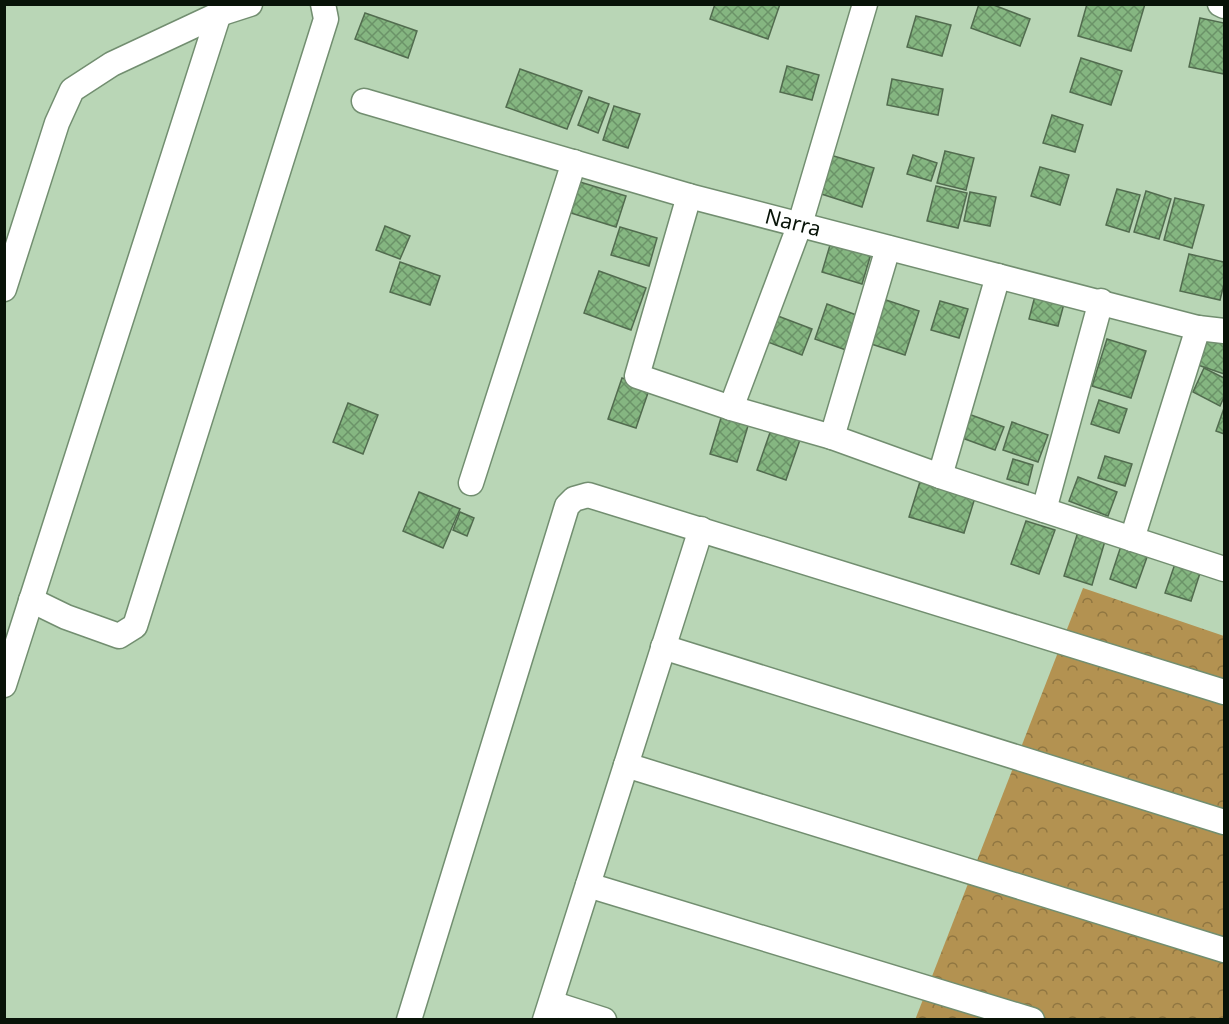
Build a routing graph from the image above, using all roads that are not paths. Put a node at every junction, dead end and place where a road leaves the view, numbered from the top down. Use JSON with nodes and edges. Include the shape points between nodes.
{"nodes":[{"id":1,"x":250,"y":4,"type":"edge"},
{"id":2,"x":323,"y":4,"type":"edge"},
{"id":3,"x":865,"y":4,"type":"edge"},
{"id":4,"x":1220,"y":4,"type":"edge"},
{"id":5,"x":1224,"y":6,"type":"edge"},
{"id":6,"x":221,"y":9,"type":"edge"},
{"id":7,"x":364,"y":100,"type":"dead end"},
{"id":8,"x":574,"y":162,"type":"junction"},
{"id":9,"x":689,"y":196,"type":"junction"},
{"id":10,"x":800,"y":224,"type":"junction"},
{"id":11,"x":888,"y":249,"type":"junction"},
{"id":12,"x":998,"y":276,"type":"junction"},
{"id":13,"x":4,"y":289,"type":"edge"},
{"id":14,"x":1101,"y":301,"type":"junction"},
{"id":15,"x":1198,"y":328,"type":"junction"},
{"id":16,"x":1224,"y":331,"type":"edge"},
{"id":17,"x":731,"y":408,"type":"junction"},
{"id":18,"x":832,"y":437,"type":"junction"},
{"id":19,"x":940,"y":476,"type":"junction"},
{"id":20,"x":471,"y":483,"type":"dead end"},
{"id":21,"x":1044,"y":510,"type":"junction"},
{"id":22,"x":701,"y":529,"type":"junction"},
{"id":23,"x":1132,"y":538,"type":"junction"},
{"id":24,"x":1224,"y":569,"type":"edge"},
{"id":25,"x":31,"y":600,"type":"junction"},
{"id":26,"x":663,"y":647,"type":"junction"},
{"id":27,"x":4,"y":685,"type":"edge"},
{"id":28,"x":1224,"y":692,"type":"edge"},
{"id":29,"x":626,"y":765,"type":"junction"},
{"id":30,"x":1224,"y":822,"type":"edge"},
{"id":31,"x":588,"y":885,"type":"junction"},
{"id":32,"x":1224,"y":950,"type":"edge"},
{"id":33,"x":548,"y":1011,"type":"edge"},
{"id":34,"x":409,"y":1020,"type":"edge"},
{"id":35,"x":604,"y":1020,"type":"edge"},
{"id":36,"x":1032,"y":1020,"type":"edge"}],
"edges":[{"from":1,"to":6,"type":"street"},
{"from":2,"to":25,"type":"street","via":[[326,19],[135,626],[119,636]]},
{"from":3,"to":10,"type":"street"},
{"from":4,"to":5,"type":"street"},
{"from":6,"to":13,"type":"street","via":[[112,64],[72,90],[57,123]]},
{"from":6,"to":25,"type":"street"},
{"from":7,"to":8,"type":"street","name":"Narra"},
{"from":8,"to":9,"type":"street","name":"Narra"},
{"from":8,"to":20,"type":"street"},
{"from":9,"to":10,"type":"street","name":"Narra"},
{"from":9,"to":17,"type":"street","via":[[637,376]]},
{"from":10,"to":11,"type":"street","name":"Narra"},
{"from":10,"to":17,"type":"street"},
{"from":11,"to":12,"type":"street","name":"Narra"},
{"from":11,"to":18,"type":"street"},
{"from":12,"to":14,"type":"street","name":"Narra"},
{"from":12,"to":19,"type":"street"},
{"from":14,"to":15,"type":"street","name":"Narra"},
{"from":14,"to":21,"type":"street"},
{"from":15,"to":16,"type":"street","name":"Narra"},
{"from":15,"to":23,"type":"street"},
{"from":17,"to":18,"type":"street"},
{"from":18,"to":19,"type":"street"},
{"from":19,"to":21,"type":"street"},
{"from":21,"to":23,"type":"street"},
{"from":22,"to":26,"type":"street"},
{"from":22,"to":28,"type":"street"},
{"from":22,"to":34,"type":"street","via":[[588,495],[567,506]]},
{"from":23,"to":24,"type":"street"},
{"from":25,"to":27,"type":"street"},
{"from":26,"to":29,"type":"street"},
{"from":26,"to":30,"type":"street"},
{"from":29,"to":31,"type":"street"},
{"from":29,"to":32,"type":"street"},
{"from":31,"to":33,"type":"street"},
{"from":31,"to":36,"type":"street"},
{"from":33,"to":35,"type":"street"}]}
